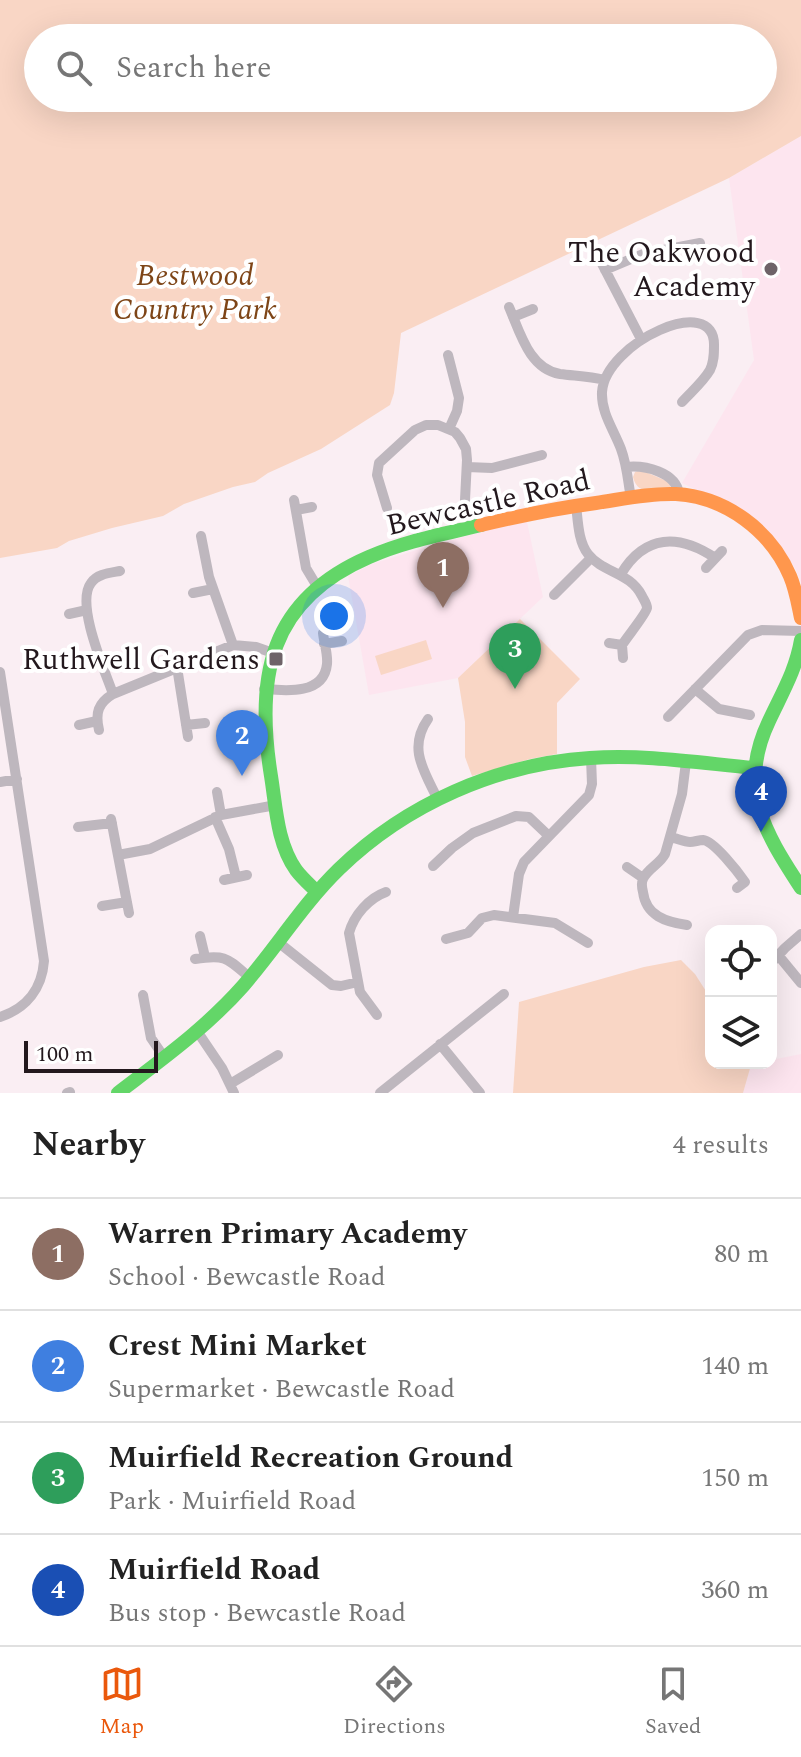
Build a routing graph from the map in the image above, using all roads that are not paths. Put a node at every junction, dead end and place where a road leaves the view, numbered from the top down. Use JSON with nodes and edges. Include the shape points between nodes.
{"nodes":[{"id":1,"x":692,"y":241,"type":"dead end"},
{"id":2,"x":533,"y":309,"type":"dead end"},
{"id":3,"x":641,"y":339,"type":"junction"},
{"id":4,"x":439,"y":368,"type":"dead end"},
{"id":5,"x":604,"y":380,"type":"junction"},
{"id":6,"x":688,"y":400,"type":"dead end"},
{"id":7,"x":449,"y":429,"type":"junction"},
{"id":8,"x":368,"y":458,"type":"dead end"},
{"id":9,"x":538,"y":459,"type":"dead end"},
{"id":10,"x":379,"y":463,"type":"junction"},
{"id":11,"x":467,"y":467,"type":"junction"},
{"id":12,"x":626,"y":467,"type":"junction"},
{"id":13,"x":679,"y":494,"type":"junction"},
{"id":14,"x":631,"y":498,"type":"junction"},
{"id":15,"x":381,"y":502,"type":"dead end"},
{"id":16,"x":576,"y":505,"type":"junction"},
{"id":17,"x":312,"y":507,"type":"dead end"},
{"id":18,"x":472,"y":526,"type":"junction"},
{"id":19,"x":199,"y":544,"type":"dead end"},
{"id":20,"x":591,"y":558,"type":"junction"},
{"id":21,"x":706,"y":568,"type":"dead end"},
{"id":22,"x":621,"y":574,"type":"junction"},
{"id":23,"x":112,"y":576,"type":"dead end"},
{"id":24,"x":554,"y":578,"type":"dead end"},
{"id":25,"x":318,"y":588,"type":"junction"},
{"id":26,"x":213,"y":589,"type":"junction"},
{"id":27,"x":193,"y":593,"type":"dead end"},
{"id":28,"x":647,"y":609,"type":"junction"},
{"id":29,"x":87,"y":610,"type":"junction"},
{"id":30,"x":660,"y":612,"type":"dead end"},
{"id":31,"x":69,"y":614,"type":"dead end"},
{"id":32,"x":801,"y":618,"type":"edge"},
{"id":33,"x":801,"y":631,"type":"edge"},
{"id":34,"x":342,"y":641,"type":"dead end"},
{"id":35,"x":609,"y":643,"type":"dead end"},
{"id":36,"x":233,"y":645,"type":"junction"},
{"id":37,"x":622,"y":645,"type":"junction"},
{"id":38,"x":800,"y":650,"type":"edge"},
{"id":39,"x":273,"y":653,"type":"junction"},
{"id":40,"x":623,"y":658,"type":"dead end"},
{"id":41,"x":177,"y":667,"type":"junction"},
{"id":42,"x":0,"y":672,"type":"edge"},
{"id":43,"x":264,"y":689,"type":"junction"},
{"id":44,"x":695,"y":689,"type":"junction"},
{"id":45,"x":113,"y":694,"type":"junction"},
{"id":46,"x":671,"y":709,"type":"dead end"},
{"id":47,"x":205,"y":723,"type":"dead end"},
{"id":48,"x":421,"y":723,"type":"dead end"},
{"id":49,"x":79,"y":725,"type":"dead end"},
{"id":50,"x":738,"y":726,"type":"dead end"},
{"id":51,"x":591,"y":758,"type":"junction"},
{"id":52,"x":686,"y":762,"type":"junction"},
{"id":53,"x":754,"y":768,"type":"junction"},
{"id":54,"x":17,"y":779,"type":"junction"},
{"id":55,"x":0,"y":782,"type":"edge"},
{"id":56,"x":217,"y":792,"type":"dead end"},
{"id":57,"x":438,"y":800,"type":"junction"},
{"id":58,"x":276,"y":805,"type":"junction"},
{"id":59,"x":218,"y":816,"type":"junction"},
{"id":60,"x":78,"y":827,"type":"dead end"},
{"id":61,"x":710,"y":827,"type":"dead end"},
{"id":62,"x":549,"y":836,"type":"junction"},
{"id":63,"x":670,"y":837,"type":"junction"},
{"id":64,"x":707,"y":841,"type":"junction"},
{"id":65,"x":118,"y":855,"type":"junction"},
{"id":66,"x":433,"y":866,"type":"dead end"},
{"id":67,"x":627,"y":867,"type":"dead end"},
{"id":68,"x":643,"y":878,"type":"junction"},
{"id":69,"x":224,"y":880,"type":"dead end"},
{"id":70,"x":737,"y":888,"type":"dead end"},
{"id":71,"x":801,"y":888,"type":"edge"},
{"id":72,"x":317,"y":892,"type":"junction"},
{"id":73,"x":386,"y":892,"type":"dead end"},
{"id":74,"x":371,"y":899,"type":"junction"},
{"id":75,"x":102,"y":906,"type":"dead end"},
{"id":76,"x":378,"y":912,"type":"dead end"},
{"id":77,"x":513,"y":917,"type":"junction"},
{"id":78,"x":687,"y":925,"type":"dead end"},
{"id":79,"x":573,"y":933,"type":"junction"},
{"id":80,"x":801,"y":934,"type":"edge"},
{"id":81,"x":200,"y":936,"type":"dead end"},
{"id":82,"x":446,"y":939,"type":"dead end"},
{"id":83,"x":278,"y":942,"type":"junction"},
{"id":84,"x":565,"y":943,"type":"dead end"},
{"id":85,"x":588,"y":943,"type":"dead end"},
{"id":86,"x":777,"y":956,"type":"edge"},
{"id":87,"x":777,"y":962,"type":"edge"},
{"id":88,"x":250,"y":978,"type":"junction"},
{"id":89,"x":358,"y":982,"type":"junction"},
{"id":90,"x":801,"y":983,"type":"edge"},
{"id":91,"x":143,"y":995,"type":"dead end"},
{"id":92,"x":495,"y":996,"type":"dead end"},
{"id":93,"x":145,"y":1008,"type":"junction"},
{"id":94,"x":133,"y":1010,"type":"dead end"},
{"id":95,"x":377,"y":1015,"type":"dead end"},
{"id":96,"x":0,"y":1017,"type":"edge"},
{"id":97,"x":197,"y":1031,"type":"junction"},
{"id":98,"x":440,"y":1044,"type":"junction"},
{"id":99,"x":164,"y":1057,"type":"junction"},
{"id":100,"x":275,"y":1061,"type":"dead end"},
{"id":101,"x":232,"y":1089,"type":"edge"},
{"id":102,"x":118,"y":1093,"type":"edge"},
{"id":103,"x":380,"y":1093,"type":"edge"},
{"id":104,"x":480,"y":1093,"type":"edge"}],
"edges":[{"from":1,"to":3,"type":"street","via":[[603,265]]},
{"from":2,"to":5,"type":"street","via":[[511,312],[540,366]]},
{"from":3,"to":5,"type":"street"},
{"from":3,"to":6,"type":"street","via":[[671,325],[712,324],[712,367]]},
{"from":4,"to":7,"type":"street","via":[[450,360],[459,398]]},
{"from":5,"to":12,"type":"street","via":[[605,411]]},
{"from":7,"to":10,"type":"street","via":[[421,427]]},
{"from":7,"to":11,"type":"street","via":[[463,443]]},
{"from":8,"to":10,"type":"street"},
{"from":9,"to":11,"type":"street"},
{"from":10,"to":15,"type":"street"},
{"from":11,"to":18,"type":"street","via":[[465,500]]},
{"from":12,"to":13,"type":"street","via":[[648,467],[672,479]]},
{"from":12,"to":14,"type":"street"},
{"from":13,"to":14,"type":"street","name":"Bewcastle Road"},
{"from":13,"to":32,"type":"street","name":"Bewcastle Road","via":[[727,508],[765,536],[793,581]]},
{"from":14,"to":16,"type":"street","name":"Bewcastle Road"},
{"from":16,"to":18,"type":"street","name":"Bewcastle Road"},
{"from":16,"to":20,"type":"street","via":[[581,541]]},
{"from":17,"to":25,"type":"street","via":[[295,505],[306,568]]},
{"from":18,"to":25,"type":"street","name":"Bewcastle Road","via":[[373,555]]},
{"from":19,"to":26,"type":"street"},
{"from":20,"to":22,"type":"street"},
{"from":20,"to":24,"type":"street","via":[[558,591]]},
{"from":21,"to":22,"type":"street","via":[[719,554],[690,544],[657,543],[634,555]]},
{"from":22,"to":28,"type":"street","via":[[640,591]]},
{"from":23,"to":29,"type":"street","via":[[99,576],[89,586]]},
{"from":25,"to":39,"type":"street","name":"Bewcastle Road","via":[[291,619]]},
{"from":26,"to":27,"type":"street"},
{"from":26,"to":36,"type":"street"},
{"from":28,"to":30,"type":"street"},
{"from":28,"to":37,"type":"street"},
{"from":29,"to":31,"type":"street"},
{"from":29,"to":45,"type":"street"},
{"from":33,"to":44,"type":"street","via":[[748,635]]},
{"from":34,"to":43,"type":"street","via":[[324,638],[327,664],[317,684],[296,690]]},
{"from":35,"to":37,"type":"street"},
{"from":36,"to":39,"type":"street"},
{"from":36,"to":41,"type":"street"},
{"from":37,"to":40,"type":"street"},
{"from":38,"to":53,"type":"street","via":[[791,680],[763,732]]},
{"from":39,"to":43,"type":"street","name":"Bewcastle Road"},
{"from":41,"to":45,"type":"street"},
{"from":41,"to":47,"type":"street","via":[[187,731]]},
{"from":42,"to":54,"type":"street"},
{"from":43,"to":58,"type":"street","name":"Bewcastle Road","via":[[264,737]]},
{"from":44,"to":46,"type":"street"},
{"from":44,"to":50,"type":"street","via":[[713,706],[745,715]]},
{"from":45,"to":49,"type":"street","via":[[100,705],[98,726]]},
{"from":48,"to":57,"type":"street","via":[[419,759]]},
{"from":51,"to":52,"type":"street"},
{"from":51,"to":57,"type":"street","via":[[520,769]]},
{"from":51,"to":62,"type":"street","via":[[589,795]]},
{"from":52,"to":53,"type":"street"},
{"from":52,"to":63,"type":"street"},
{"from":53,"to":71,"type":"street","via":[[760,816]]},
{"from":54,"to":55,"type":"street"},
{"from":54,"to":96,"type":"street","via":[[44,961],[32,995]]},
{"from":56,"to":59,"type":"street"},
{"from":57,"to":72,"type":"street","via":[[374,839]]},
{"from":58,"to":59,"type":"street"},
{"from":58,"to":72,"type":"street","name":"Bewcastle Road","via":[[290,860]]},
{"from":59,"to":65,"type":"street","via":[[150,849]]},
{"from":59,"to":69,"type":"street","via":[[242,876]]},
{"from":60,"to":65,"type":"street","via":[[112,821]]},
{"from":61,"to":64,"type":"street"},
{"from":62,"to":66,"type":"street","via":[[532,819],[519,815],[440,851]]},
{"from":62,"to":77,"type":"street","via":[[521,868]]},
{"from":63,"to":64,"type":"street"},
{"from":63,"to":68,"type":"street","via":[[662,860]]},
{"from":64,"to":70,"type":"street","via":[[745,882]]},
{"from":65,"to":75,"type":"street","via":[[128,907]]},
{"from":67,"to":68,"type":"street"},
{"from":68,"to":78,"type":"street","via":[[645,903],[666,927]]},
{"from":72,"to":83,"type":"street"},
{"from":73,"to":74,"type":"street"},
{"from":74,"to":76,"type":"street"},
{"from":74,"to":89,"type":"street","via":[[349,933]]},
{"from":77,"to":79,"type":"street","via":[[555,923]]},
{"from":77,"to":82,"type":"street","via":[[487,916],[472,930],[457,930]]},
{"from":79,"to":84,"type":"street"},
{"from":79,"to":85,"type":"street"},
{"from":80,"to":86,"type":"street"},
{"from":81,"to":88,"type":"street","via":[[200,958],[226,958]]},
{"from":83,"to":88,"type":"street"},
{"from":83,"to":89,"type":"street","via":[[332,985]]},
{"from":87,"to":90,"type":"street"},
{"from":88,"to":97,"type":"street"},
{"from":89,"to":95,"type":"street"},
{"from":91,"to":93,"type":"street"},
{"from":92,"to":98,"type":"street"},
{"from":93,"to":94,"type":"street"},
{"from":93,"to":99,"type":"street","via":[[151,1038]]},
{"from":97,"to":99,"type":"street"},
{"from":97,"to":101,"type":"street"},
{"from":98,"to":103,"type":"street"},
{"from":98,"to":104,"type":"street"},
{"from":99,"to":102,"type":"street"},
{"from":100,"to":101,"type":"street"}]}
